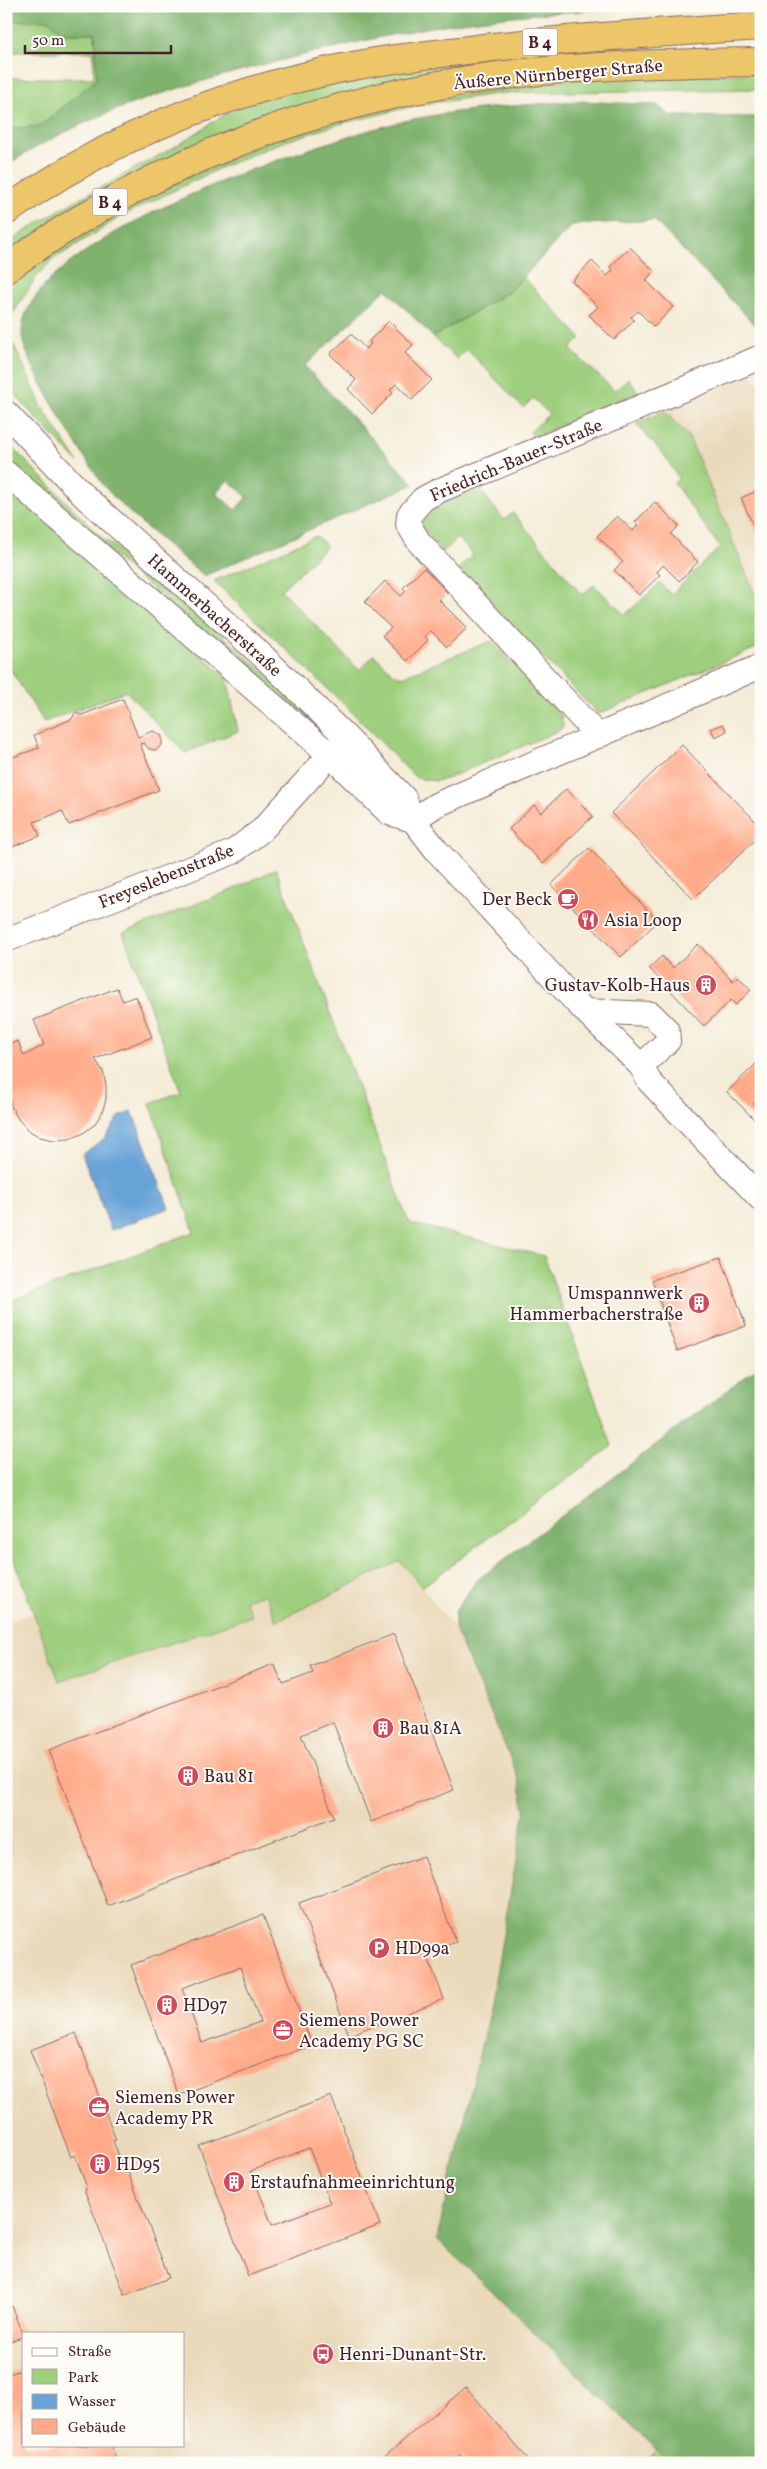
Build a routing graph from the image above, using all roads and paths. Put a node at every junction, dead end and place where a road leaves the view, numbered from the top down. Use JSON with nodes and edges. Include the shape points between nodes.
{"nodes":[{"id":1,"x":761,"y":26,"type":"edge"},
{"id":2,"x":761,"y":62,"type":"edge"},
{"id":3,"x":6,"y":210,"type":"edge"},
{"id":4,"x":15,"y":263,"type":"edge"},
{"id":5,"x":6,"y":280,"type":"edge"},
{"id":6,"x":761,"y":357,"type":"edge"},
{"id":7,"x":7,"y":413,"type":"edge"},
{"id":8,"x":6,"y":473,"type":"edge"},
{"id":9,"x":761,"y":666,"type":"edge"},
{"id":10,"x":598,"y":736,"type":"junction"},
{"id":11,"x":346,"y":737,"type":"junction"},
{"id":12,"x":330,"y":755,"type":"junction"},
{"id":13,"x":412,"y":820,"type":"junction"},
{"id":14,"x":6,"y":940,"type":"edge"},
{"id":15,"x":585,"y":1011,"type":"junction"},
{"id":16,"x":641,"y":1066,"type":"junction"},
{"id":17,"x":761,"y":1199,"type":"edge"}],
"edges":[{"from":1,"to":3,"type":"highway","name":"Äußere Nürnberger Straße","number":"B 4","via":[[564,39],[400,58],[320,73],[245,94],[156,126],[69,169]]},
{"from":2,"to":4,"type":"highway","name":"Äußere Nürnberger Straße","number":"B 4","via":[[606,66],[505,75],[359,102],[288,123],[202,156],[107,204]]},
{"from":4,"to":5,"type":"street"},
{"from":6,"to":10,"type":"street","name":"Friedrich-Bauer-Straße","via":[[438,491],[423,499],[409,515],[408,524],[419,542]]},
{"from":7,"to":11,"type":"street","name":"Hammerbacherstraße","via":[[85,496]]},
{"from":8,"to":12,"type":"street","name":"Hammerbacherstraße"},
{"from":9,"to":10,"type":"street"},
{"from":10,"to":13,"type":"street","via":[[436,805]]},
{"from":11,"to":12,"type":"street","name":"Freyeslebenstraße"},
{"from":11,"to":13,"type":"street","name":"Hammerbacherstraße","via":[[404,798]]},
{"from":12,"to":13,"type":"street","name":"Hammerbacherstraße","via":[[389,813]]},
{"from":12,"to":14,"type":"street","name":"Freyeslebenstraße","via":[[262,830],[233,852]]},
{"from":13,"to":15,"type":"street","name":"Hammerbacherstraße"},
{"from":15,"to":16,"type":"street","name":"Hammerbacherstraße"},
{"from":15,"to":16,"type":"street","via":[[651,1014],[667,1030],[668,1041]]},
{"from":16,"to":17,"type":"street","name":"Hammerbacherstraße","via":[[649,1081]]}]}
